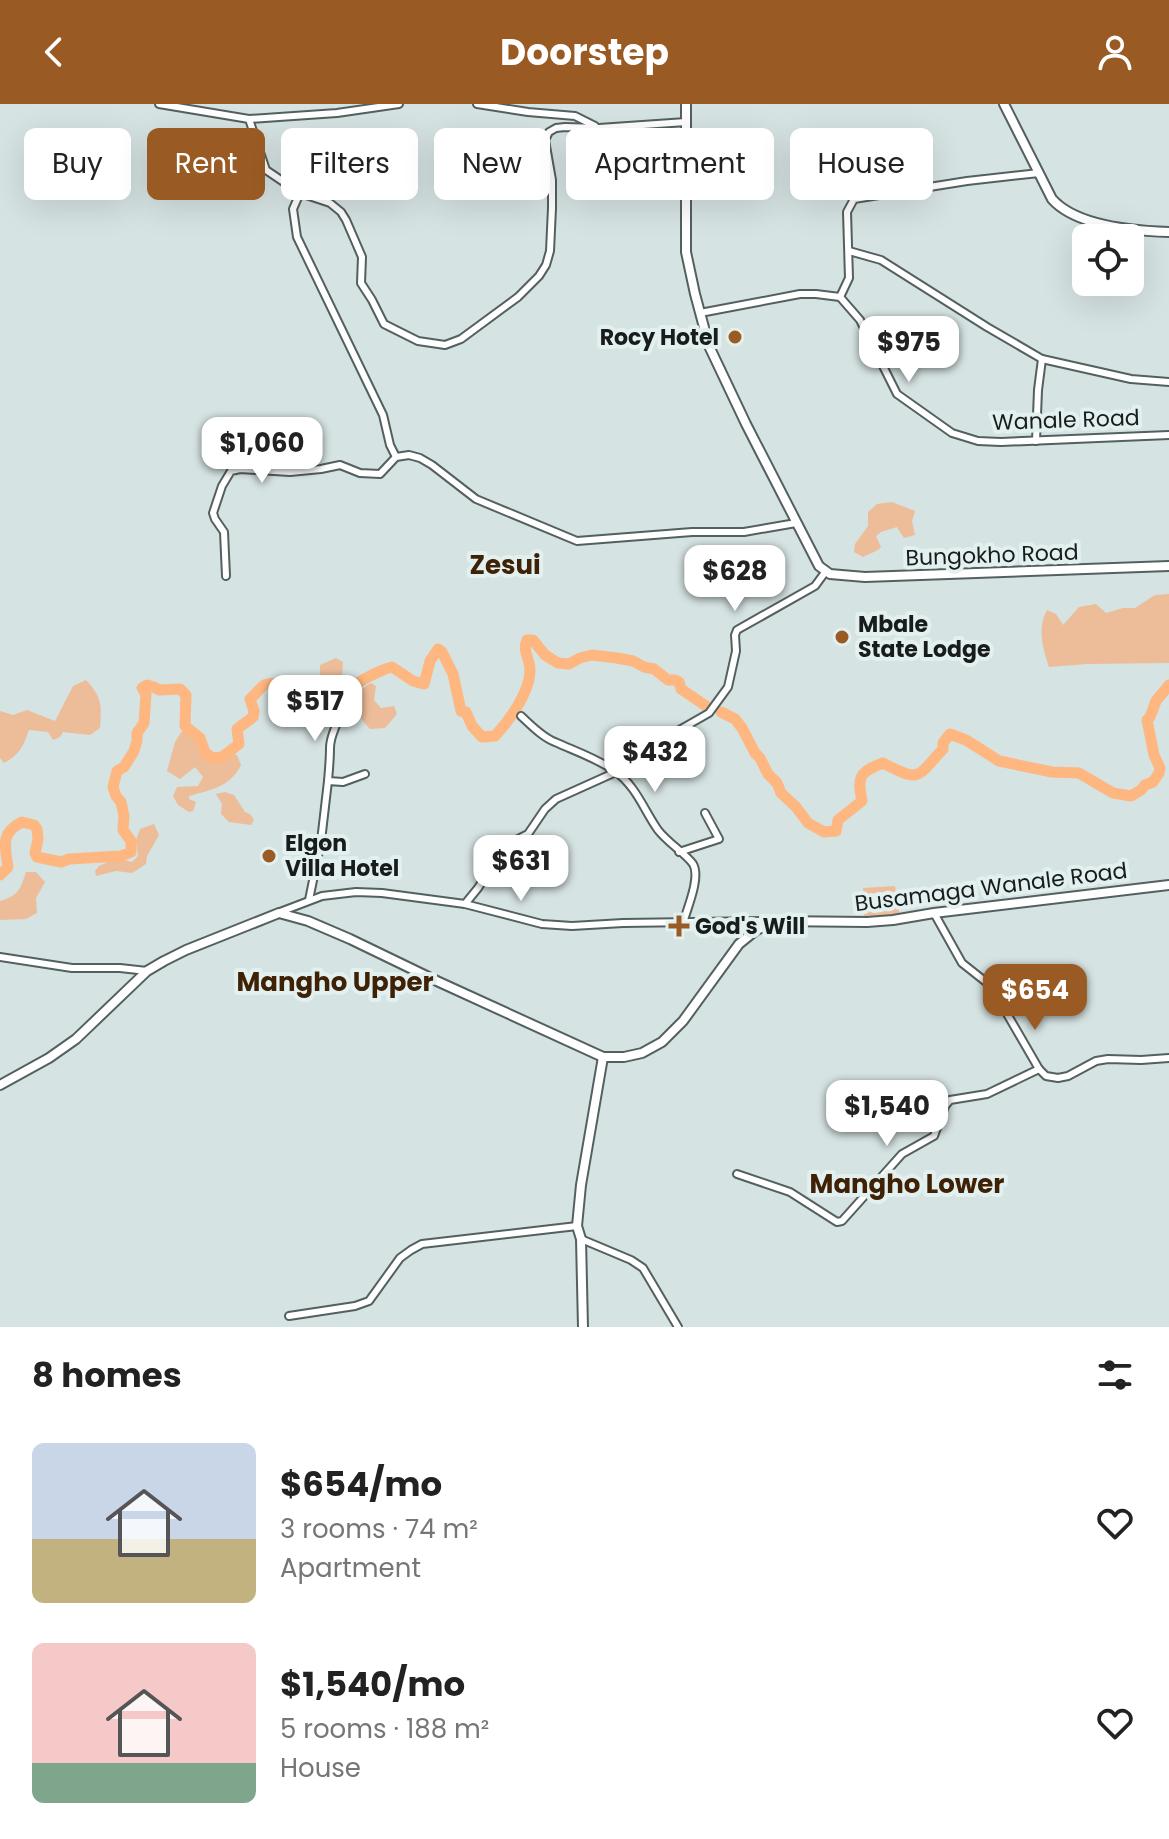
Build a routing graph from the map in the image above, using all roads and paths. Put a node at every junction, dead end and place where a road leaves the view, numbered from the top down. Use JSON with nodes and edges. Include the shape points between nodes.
{"nodes":[{"id":1,"x":159,"y":104,"type":"edge"},
{"id":2,"x":399,"y":104,"type":"edge"},
{"id":3,"x":477,"y":104,"type":"edge"},
{"id":4,"x":524,"y":104,"type":"edge"},
{"id":5,"x":686,"y":104,"type":"edge"},
{"id":6,"x":1004,"y":104,"type":"edge"},
{"id":7,"x":536,"y":113,"type":"junction"},
{"id":8,"x":249,"y":119,"type":"junction"},
{"id":9,"x":686,"y":122,"type":"junction"},
{"id":10,"x":566,"y":128,"type":"edge"},
{"id":11,"x":599,"y":128,"type":"joint"},
{"id":12,"x":1039,"y":173,"type":"junction"},
{"id":13,"x":281,"y":180,"type":"edge"},
{"id":14,"x":297,"y":200,"type":"edge"},
{"id":15,"x":321,"y":200,"type":"edge"},
{"id":16,"x":1169,"y":232,"type":"edge"},
{"id":17,"x":849,"y":251,"type":"junction"},
{"id":18,"x":840,"y":297,"type":"junction"},
{"id":19,"x":700,"y":313,"type":"junction"},
{"id":20,"x":1042,"y":359,"type":"junction"},
{"id":21,"x":1169,"y":382,"type":"edge"},
{"id":22,"x":1169,"y":435,"type":"edge"},
{"id":23,"x":1036,"y":441,"type":"junction"},
{"id":24,"x":396,"y":457,"type":"junction"},
{"id":25,"x":796,"y":523,"type":"junction"},
{"id":26,"x":1169,"y":566,"type":"edge"},
{"id":27,"x":823,"y":569,"type":"junction"},
{"id":28,"x":226,"y":576,"type":"dead end"},
{"id":29,"x":336,"y":703,"type":"dead end"},
{"id":30,"x":521,"y":716,"type":"dead end"},
{"id":31,"x":616,"y":772,"type":"junction"},
{"id":32,"x":365,"y":774,"type":"dead end"},
{"id":33,"x":328,"y":781,"type":"junction"},
{"id":34,"x":705,"y":813,"type":"dead end"},
{"id":35,"x":679,"y":852,"type":"junction"},
{"id":36,"x":1169,"y":885,"type":"edge"},
{"id":37,"x":309,"y":900,"type":"junction"},
{"id":38,"x":465,"y":904,"type":"junction"},
{"id":39,"x":279,"y":913,"type":"junction"},
{"id":40,"x":934,"y":913,"type":"junction"},
{"id":41,"x":774,"y":921,"type":"junction"},
{"id":42,"x":683,"y":923,"type":"junction"},
{"id":43,"x":0,"y":957,"type":"edge"},
{"id":44,"x":147,"y":971,"type":"junction"},
{"id":45,"x":603,"y":1057,"type":"junction"},
{"id":46,"x":1169,"y":1058,"type":"edge"},
{"id":47,"x":1039,"y":1069,"type":"junction"},
{"id":48,"x":0,"y":1085,"type":"edge"},
{"id":49,"x":737,"y":1174,"type":"dead end"},
{"id":50,"x":577,"y":1226,"type":"junction"},
{"id":51,"x":581,"y":1239,"type":"junction"},
{"id":52,"x":289,"y":1316,"type":"dead end"},
{"id":53,"x":583,"y":1327,"type":"edge"},
{"id":54,"x":678,"y":1327,"type":"edge"}],
"edges":[{"from":1,"to":8,"type":"street"},
{"from":2,"to":8,"type":"street"},
{"from":3,"to":7,"type":"street"},
{"from":4,"to":7,"type":"street"},
{"from":5,"to":9,"type":"street"},
{"from":6,"to":12,"type":"street"},
{"from":7,"to":11,"type":"street","via":[[575,116]]},
{"from":8,"to":13,"type":"street","via":[[266,170]]},
{"from":9,"to":11,"type":"street"},
{"from":9,"to":19,"type":"street","via":[[686,252]]},
{"from":10,"to":15,"type":"street","via":[[549,132],[545,140],[552,185],[546,265],[518,297],[445,345],[418,341],[384,324],[361,283],[362,257],[346,220]]},
{"from":12,"to":16,"type":"street","via":[[1052,199],[1067,212],[1116,228]]},
{"from":12,"to":17,"type":"street","via":[[854,199],[847,212]]},
{"from":14,"to":24,"type":"street","via":[[297,237],[383,415]]},
{"from":17,"to":18,"type":"street","via":[[849,278]]},
{"from":17,"to":20,"type":"street","via":[[881,260]]},
{"from":18,"to":19,"type":"street","via":[[800,294]]},
{"from":18,"to":23,"type":"street","name":"Wanale Road","via":[[856,314],[893,388],[905,400],[952,433],[978,441]]},
{"from":19,"to":25,"type":"street","via":[[713,356]]},
{"from":20,"to":21,"type":"street"},
{"from":20,"to":23,"type":"street"},
{"from":22,"to":23,"type":"street","name":"Wanale Road"},
{"from":24,"to":25,"type":"street","via":[[420,458],[476,499],[577,541],[744,532]]},
{"from":24,"to":28,"type":"street","via":[[380,474],[340,465],[290,472],[231,471],[213,513],[224,532]]},
{"from":25,"to":27,"type":"street"},
{"from":26,"to":27,"type":"street","name":"Bungokho Road","via":[[910,576],[839,576]]},
{"from":27,"to":31,"type":"street","via":[[815,586],[737,630],[726,692],[709,713]]},
{"from":29,"to":33,"type":"street","via":[[339,716]]},
{"from":30,"to":31,"type":"street","via":[[549,739]]},
{"from":31,"to":35,"type":"street"},
{"from":31,"to":38,"type":"street","via":[[550,804],[528,834],[506,845]]},
{"from":32,"to":33,"type":"street"},
{"from":33,"to":37,"type":"street"},
{"from":34,"to":35,"type":"street","via":[[719,839]]},
{"from":35,"to":42,"type":"street","via":[[696,874]]},
{"from":36,"to":40,"type":"street","name":"Busamaga Wanale Road"},
{"from":37,"to":38,"type":"street","via":[[356,892]]},
{"from":37,"to":39,"type":"street"},
{"from":38,"to":42,"type":"street","via":[[542,924]]},
{"from":39,"to":44,"type":"street"},
{"from":39,"to":45,"type":"street","via":[[350,939]]},
{"from":40,"to":41,"type":"street","name":"Busamaga Wanale Road","via":[[867,922]]},
{"from":40,"to":47,"type":"street","via":[[962,963],[999,1000]]},
{"from":41,"to":42,"type":"street"},
{"from":41,"to":45,"type":"street","via":[[739,944],[662,1042],[642,1053]]},
{"from":43,"to":44,"type":"street","via":[[72,968]]},
{"from":44,"to":48,"type":"street","via":[[76,1039]]},
{"from":45,"to":50,"type":"street"},
{"from":46,"to":47,"type":"street","via":[[1096,1061],[1058,1078]]},
{"from":47,"to":49,"type":"street","via":[[987,1094],[950,1100],[934,1136],[902,1154],[842,1221],[790,1192]]},
{"from":50,"to":51,"type":"street"},
{"from":50,"to":52,"type":"street","via":[[422,1244],[400,1258],[369,1301]]},
{"from":51,"to":53,"type":"street"},
{"from":51,"to":54,"type":"street","via":[[643,1268]]}]}
